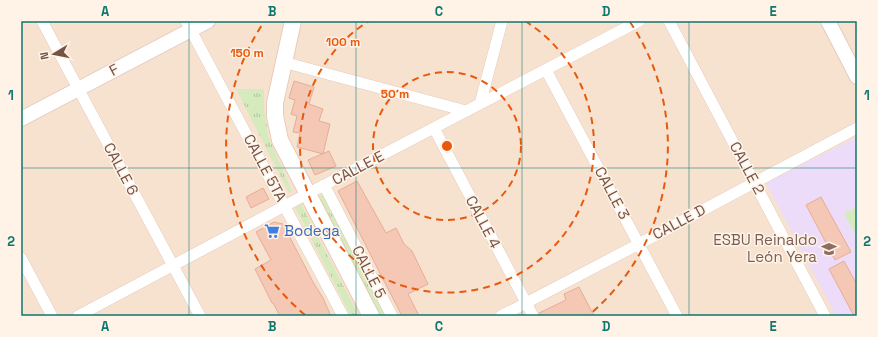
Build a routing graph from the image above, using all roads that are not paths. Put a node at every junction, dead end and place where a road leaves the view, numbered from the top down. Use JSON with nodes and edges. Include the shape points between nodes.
{"nodes":[{"id":1,"x":42,"y":21,"type":"edge"},
{"id":2,"x":208,"y":21,"type":"edge"},
{"id":3,"x":292,"y":21,"type":"edge"},
{"id":4,"x":502,"y":21,"type":"edge"},
{"id":5,"x":669,"y":21,"type":"edge"},
{"id":6,"x":828,"y":21,"type":"edge"},
{"id":7,"x":634,"y":22,"type":"edge"},
{"id":8,"x":189,"y":25,"type":"edge"},
{"id":9,"x":283,"y":62,"type":"junction"},
{"id":10,"x":546,"y":70,"type":"junction"},
{"id":11,"x":857,"y":77,"type":"edge"},
{"id":12,"x":78,"y":89,"type":"junction"},
{"id":13,"x":480,"y":104,"type":"junction"},
{"id":14,"x":466,"y":111,"type":"junction"},
{"id":15,"x":21,"y":119,"type":"edge"},
{"id":16,"x":434,"y":128,"type":"junction"},
{"id":17,"x":857,"y":128,"type":"edge"},
{"id":18,"x":754,"y":182,"type":"junction"},
{"id":19,"x":324,"y":185,"type":"junction"},
{"id":20,"x":307,"y":194,"type":"junction"},
{"id":21,"x":285,"y":206,"type":"junction"},
{"id":22,"x":639,"y":244,"type":"junction"},
{"id":23,"x":21,"y":258,"type":"edge"},
{"id":24,"x":173,"y":265,"type":"junction"},
{"id":25,"x":526,"y":303,"type":"junction"},
{"id":26,"x":52,"y":316,"type":"edge"},
{"id":27,"x":78,"y":316,"type":"edge"},
{"id":28,"x":200,"y":316,"type":"edge"},
{"id":29,"x":343,"y":316,"type":"edge"},
{"id":30,"x":371,"y":316,"type":"edge"},
{"id":31,"x":392,"y":316,"type":"edge"},
{"id":32,"x":501,"y":316,"type":"edge"},
{"id":33,"x":533,"y":316,"type":"edge"},
{"id":34,"x":677,"y":316,"type":"edge"},
{"id":35,"x":825,"y":316,"type":"edge"}],
"edges":[{"from":1,"to":12,"type":"street","name":"CALLE 6"},
{"from":2,"to":8,"type":"street","name":"F"},
{"from":3,"to":9,"type":"main road","name":"CALLE 5"},
{"from":4,"to":13,"type":"street"},
{"from":5,"to":18,"type":"street","name":"CALLE 2"},
{"from":6,"to":11,"type":"street"},
{"from":7,"to":10,"type":"street","name":"CALLE E"},
{"from":8,"to":12,"type":"street","name":"F"},
{"from":8,"to":21,"type":"street","name":"CALLE 5TA"},
{"from":9,"to":14,"type":"street"},
{"from":9,"to":20,"type":"main road","name":"CALLE 5","via":[[275,103],[276,126],[280,140]]},
{"from":10,"to":13,"type":"street","name":"CALLE E"},
{"from":10,"to":22,"type":"street","name":"CALLE 3"},
{"from":12,"to":15,"type":"street","name":"F"},
{"from":12,"to":24,"type":"street","name":"CALLE 6"},
{"from":13,"to":14,"type":"street","name":"CALLE E"},
{"from":14,"to":16,"type":"street","name":"CALLE E"},
{"from":16,"to":19,"type":"street","name":"CALLE E"},
{"from":16,"to":25,"type":"street","name":"CALLE 4"},
{"from":17,"to":18,"type":"street","name":"CALLE D"},
{"from":18,"to":22,"type":"street","name":"CALLE D"},
{"from":18,"to":35,"type":"street","name":"CALLE 2"},
{"from":19,"to":20,"type":"street","name":"CALLE E"},
{"from":19,"to":31,"type":"street","name":"CALLE 5"},
{"from":20,"to":21,"type":"street","name":"CALLE E"},
{"from":20,"to":30,"type":"main road","name":"CALLE 5"},
{"from":21,"to":24,"type":"street","name":"CALLE E"},
{"from":21,"to":29,"type":"street","name":"CALLE 5TA"},
{"from":22,"to":25,"type":"street","name":"CALLE D"},
{"from":22,"to":34,"type":"street","name":"CALLE 3"},
{"from":23,"to":26,"type":"street"},
{"from":24,"to":27,"type":"street","name":"CALLE E"},
{"from":24,"to":28,"type":"street","name":"CALLE 6"},
{"from":25,"to":32,"type":"street","name":"CALLE D"},
{"from":25,"to":33,"type":"street","name":"CALLE 4"}]}
